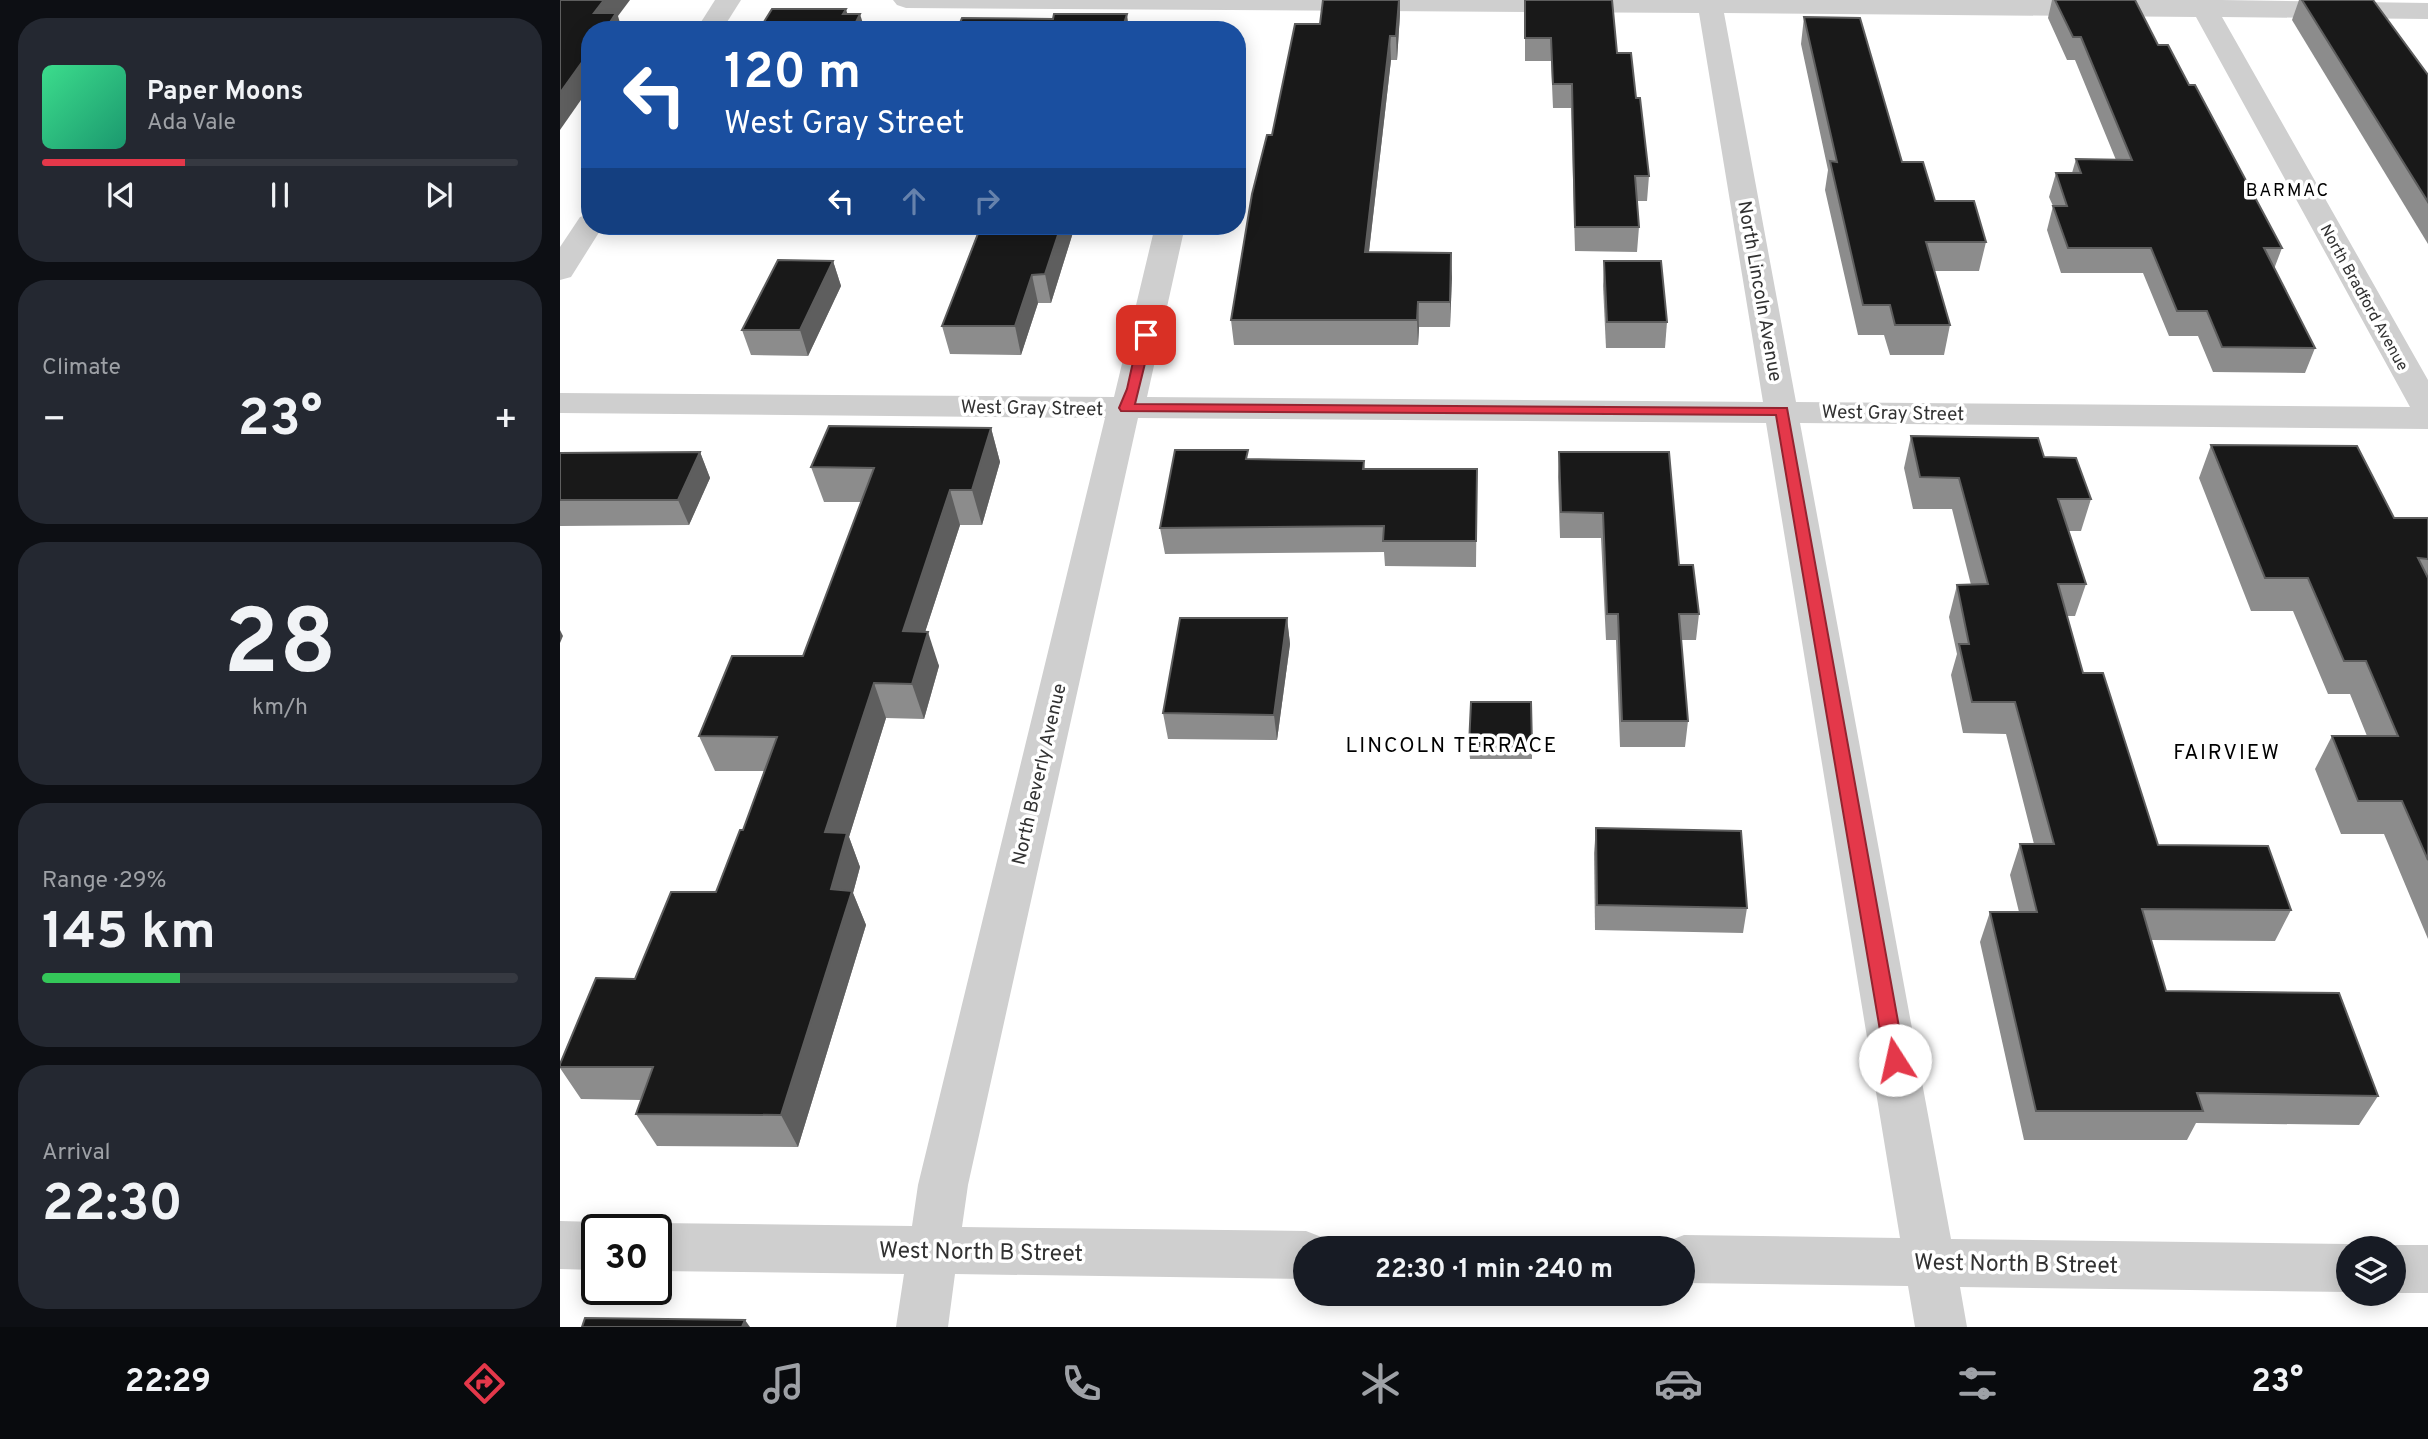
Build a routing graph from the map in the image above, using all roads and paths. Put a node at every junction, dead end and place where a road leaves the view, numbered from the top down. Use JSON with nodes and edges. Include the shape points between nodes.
{"nodes":[{"id":1,"x":728,"y":0,"type":"edge"},
{"id":2,"x":906,"y":0,"type":"edge"},
{"id":3,"x":1219,"y":3,"type":"junction"},
{"id":4,"x":1710,"y":3,"type":"edge"},
{"id":5,"x":2208,"y":5,"type":"edge"},
{"id":6,"x":2428,"y":11,"type":"edge"},
{"id":7,"x":715,"y":21,"type":"edge"},
{"id":8,"x":1215,"y":21,"type":"edge"},
{"id":9,"x":582,"y":235,"type":"edge"},
{"id":10,"x":1168,"y":235,"type":"edge"},
{"id":11,"x":560,"y":271,"type":"edge"},
{"id":12,"x":560,"y":403,"type":"edge"},
{"id":13,"x":1126,"y":408,"type":"junction"},
{"id":14,"x":2428,"y":409,"type":"edge"},
{"id":15,"x":1782,"y":411,"type":"junction"},
{"id":16,"x":2428,"y":418,"type":"edge"},
{"id":17,"x":560,"y":1245,"type":"edge"},
{"id":18,"x":581,"y":1246,"type":"edge"},
{"id":19,"x":672,"y":1247,"type":"edge"},
{"id":20,"x":934,"y":1251,"type":"junction"},
{"id":21,"x":1293,"y":1255,"type":"edge"},
{"id":22,"x":1695,"y":1259,"type":"edge"},
{"id":23,"x":1930,"y":1262,"type":"junction"},
{"id":24,"x":2336,"y":1268,"type":"edge"},
{"id":25,"x":2406,"y":1269,"type":"edge"},
{"id":26,"x":2428,"y":1269,"type":"edge"},
{"id":27,"x":922,"y":1327,"type":"edge"},
{"id":28,"x":1941,"y":1327,"type":"edge"}],
"edges":[{"from":1,"to":7,"type":"street"},
{"from":2,"to":3,"type":"street"},
{"from":3,"to":4,"type":"street"},
{"from":3,"to":8,"type":"street"},
{"from":4,"to":5,"type":"street"},
{"from":4,"to":15,"type":"street","name":"North Lincoln Avenue"},
{"from":5,"to":6,"type":"street"},
{"from":5,"to":14,"type":"street","name":"North Bradford Avenue","via":[[2208,20]]},
{"from":9,"to":11,"type":"street"},
{"from":10,"to":13,"type":"street","name":"North Beverly Avenue"},
{"from":12,"to":13,"type":"street","name":"West Gray Street"},
{"from":13,"to":15,"type":"street","name":"West Gray Street"},
{"from":13,"to":20,"type":"street","name":"North Beverly Avenue","via":[[1117,429],[943,1185]]},
{"from":15,"to":16,"type":"street","name":"West Gray Street"},
{"from":15,"to":23,"type":"street","name":"North Lincoln Avenue"},
{"from":17,"to":18,"type":"street"},
{"from":19,"to":20,"type":"street","name":"West North B Street"},
{"from":20,"to":21,"type":"street","name":"West North B Street"},
{"from":20,"to":27,"type":"street","name":"North Beverly Avenue"},
{"from":22,"to":23,"type":"street","name":"West North B Street"},
{"from":23,"to":24,"type":"street","name":"West North B Street"},
{"from":23,"to":28,"type":"street","name":"North Lincoln Avenue"},
{"from":25,"to":26,"type":"street"}]}
